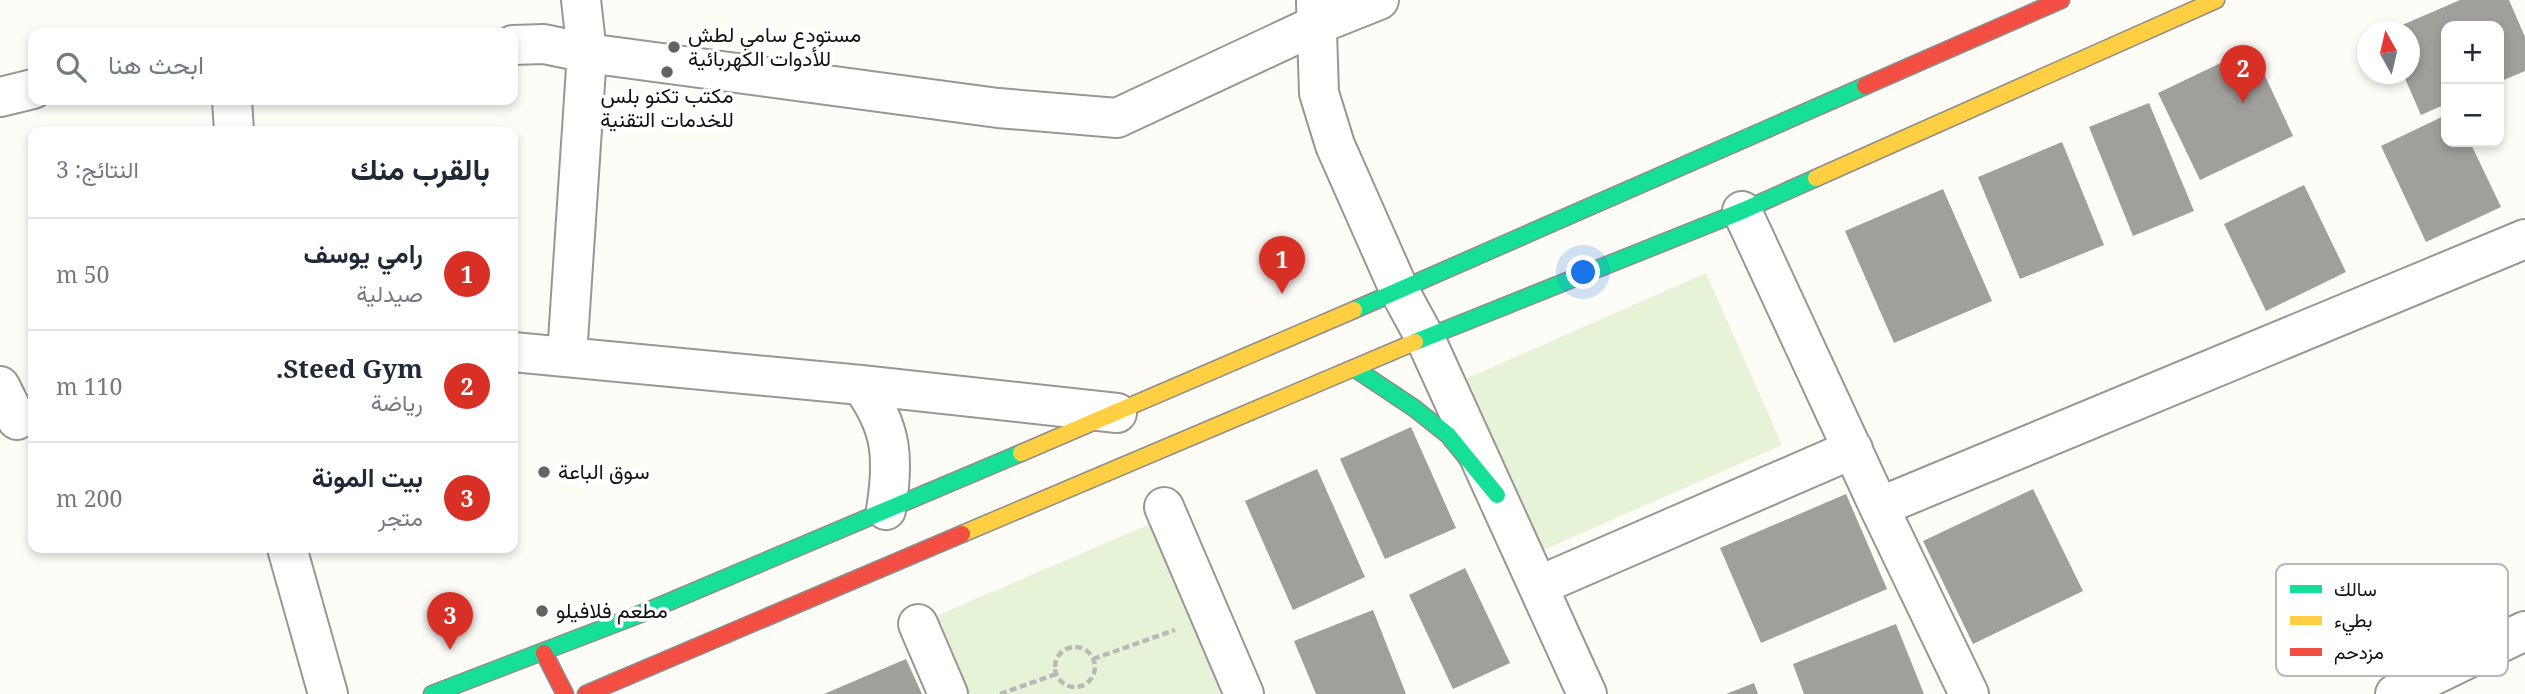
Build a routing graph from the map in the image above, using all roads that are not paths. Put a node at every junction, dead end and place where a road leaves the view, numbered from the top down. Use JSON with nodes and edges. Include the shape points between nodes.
{"nodes":[{"id":1,"x":581,"y":0,"type":"edge"},
{"id":2,"x":1379,"y":0,"type":"edge"},
{"id":3,"x":2061,"y":0,"type":"edge"},
{"id":4,"x":2216,"y":0,"type":"edge"},
{"id":5,"x":1316,"y":12,"type":"edge"},
{"id":6,"x":518,"y":45,"type":"edge"},
{"id":7,"x":587,"y":53,"type":"junction"},
{"id":8,"x":28,"y":90,"type":"edge"},
{"id":9,"x":0,"y":97,"type":"edge"},
{"id":10,"x":232,"y":105,"type":"edge"},
{"id":11,"x":234,"y":126,"type":"edge"},
{"id":12,"x":1742,"y":211,"type":"junction"},
{"id":13,"x":2525,"y":239,"type":"edge"},
{"id":14,"x":1400,"y":292,"type":"junction"},
{"id":15,"x":1425,"y":338,"type":"junction"},
{"id":16,"x":518,"y":352,"type":"edge"},
{"id":17,"x":567,"y":356,"type":"junction"},
{"id":18,"x":1354,"y":368,"type":"junction"},
{"id":19,"x":861,"y":385,"type":"junction"},
{"id":20,"x":0,"y":386,"type":"edge"},
{"id":21,"x":1117,"y":413,"type":"junction"},
{"id":22,"x":17,"y":420,"type":"edge"},
{"id":23,"x":1853,"y":449,"type":"junction"},
{"id":24,"x":1497,"y":495,"type":"junction"},
{"id":25,"x":1164,"y":507,"type":"dead end"},
{"id":26,"x":1879,"y":507,"type":"junction"},
{"id":27,"x":886,"y":510,"type":"junction"},
{"id":28,"x":287,"y":553,"type":"edge"},
{"id":29,"x":1538,"y":586,"type":"junction"},
{"id":30,"x":918,"y":624,"type":"dead end"},
{"id":31,"x":2525,"y":631,"type":"edge"},
{"id":32,"x":2508,"y":639,"type":"edge"},
{"id":33,"x":544,"y":653,"type":"junction"},
{"id":34,"x":2432,"y":676,"type":"edge"},
{"id":35,"x":478,"y":677,"type":"junction"},
{"id":36,"x":328,"y":694,"type":"edge"},
{"id":37,"x":432,"y":694,"type":"edge"},
{"id":38,"x":485,"y":694,"type":"edge"},
{"id":39,"x":565,"y":694,"type":"edge"},
{"id":40,"x":586,"y":694,"type":"edge"},
{"id":41,"x":948,"y":694,"type":"edge"},
{"id":42,"x":1244,"y":694,"type":"edge"},
{"id":43,"x":1587,"y":694,"type":"edge"},
{"id":44,"x":1969,"y":694,"type":"edge"},
{"id":45,"x":2395,"y":694,"type":"edge"}],
"edges":[{"from":1,"to":7,"type":"street"},
{"from":2,"to":5,"type":"street"},
{"from":3,"to":14,"type":"main road"},
{"from":4,"to":12,"type":"main road"},
{"from":5,"to":7,"type":"street","via":[[1117,118],[998,108]]},
{"from":5,"to":14,"type":"street","via":[[1319,93],[1335,145]]},
{"from":6,"to":7,"type":"street","via":[[544,44]]},
{"from":7,"to":17,"type":"street"},
{"from":8,"to":9,"type":"street"},
{"from":10,"to":11,"type":"street"},
{"from":12,"to":15,"type":"main road"},
{"from":12,"to":23,"type":"street"},
{"from":13,"to":26,"type":"street"},
{"from":14,"to":15,"type":"street"},
{"from":14,"to":21,"type":"main road"},
{"from":15,"to":18,"type":"main road"},
{"from":15,"to":24,"type":"street"},
{"from":16,"to":17,"type":"street"},
{"from":17,"to":19,"type":"street"},
{"from":18,"to":24,"type":"main road","via":[[1450,437]]},
{"from":18,"to":40,"type":"main road"},
{"from":19,"to":21,"type":"street"},
{"from":19,"to":27,"type":"street","via":[[874,402],[889,440]]},
{"from":20,"to":22,"type":"street"},
{"from":21,"to":27,"type":"main road"},
{"from":23,"to":26,"type":"street"},
{"from":23,"to":29,"type":"street"},
{"from":24,"to":29,"type":"street"},
{"from":25,"to":42,"type":"street"},
{"from":26,"to":44,"type":"street"},
{"from":27,"to":33,"type":"main road"},
{"from":28,"to":36,"type":"street"},
{"from":29,"to":43,"type":"street"},
{"from":30,"to":41,"type":"street"},
{"from":31,"to":32,"type":"street"},
{"from":33,"to":35,"type":"main road"},
{"from":33,"to":39,"type":"main road"},
{"from":34,"to":45,"type":"street"},
{"from":35,"to":37,"type":"main road"},
{"from":35,"to":38,"type":"main road"}]}
